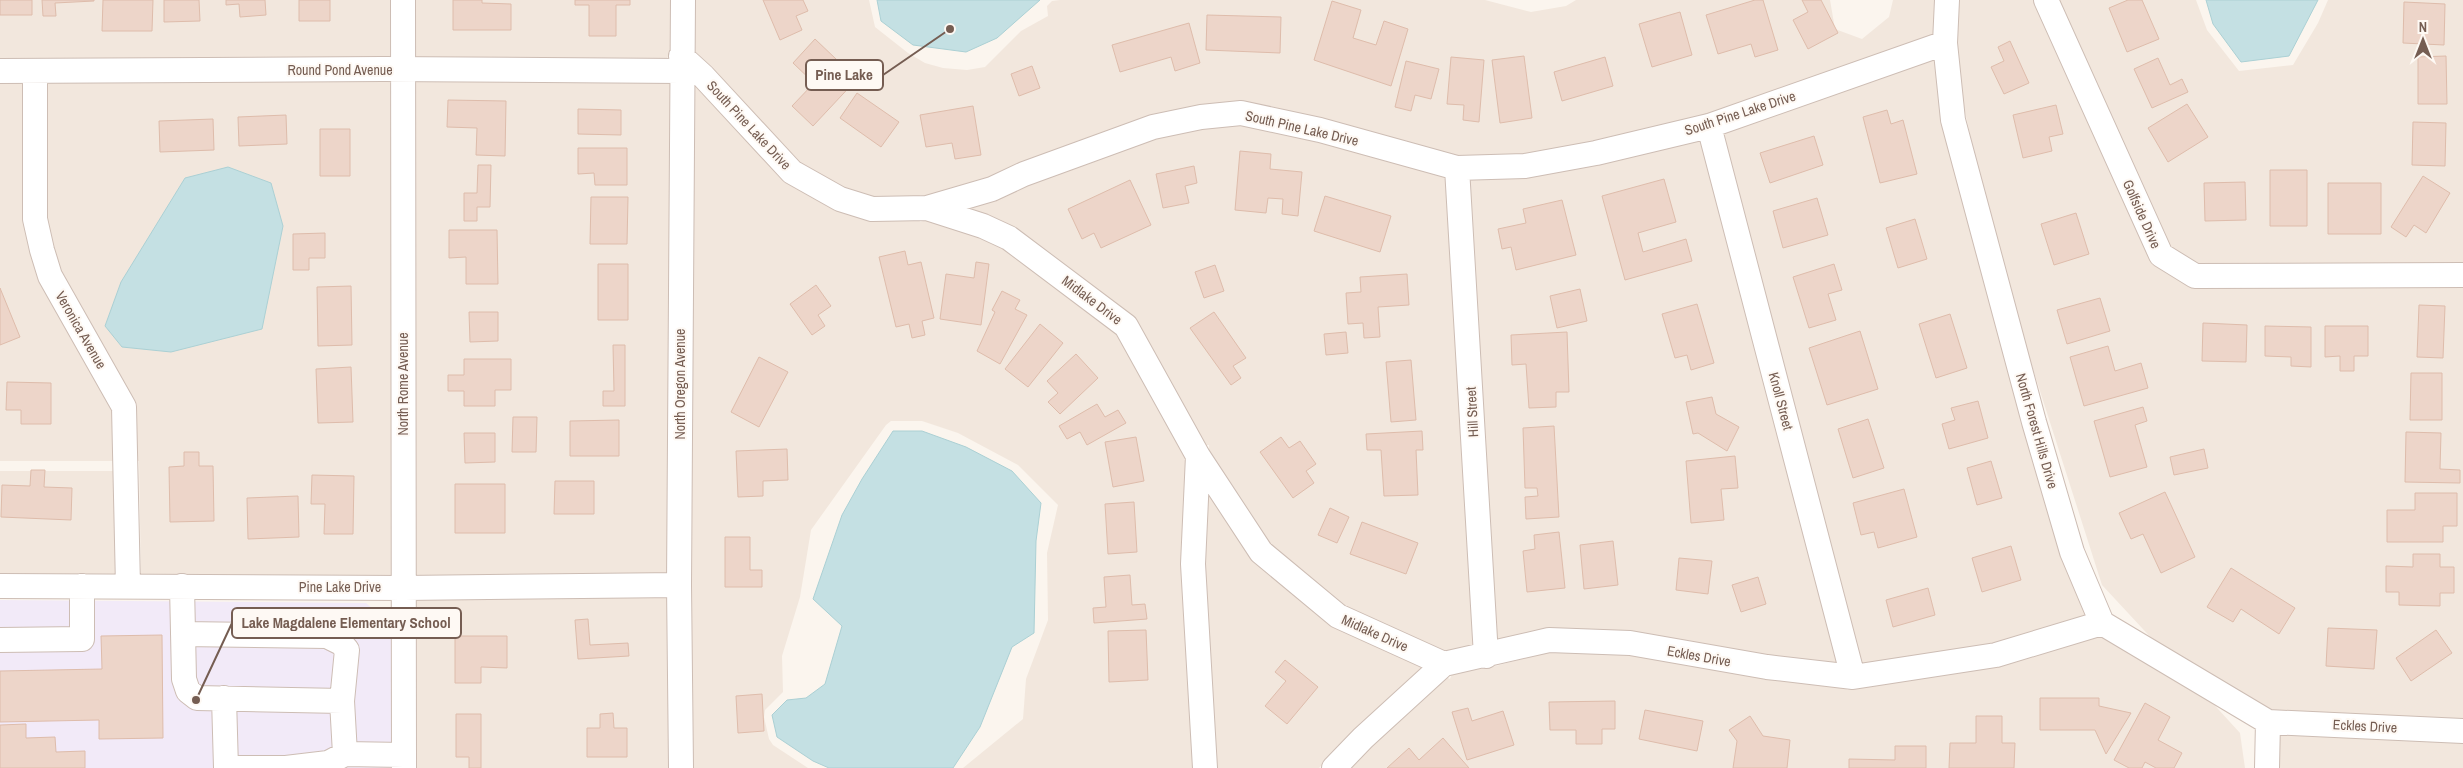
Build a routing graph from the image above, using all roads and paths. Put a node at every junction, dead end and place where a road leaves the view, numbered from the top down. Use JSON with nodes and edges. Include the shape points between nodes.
{"nodes":[{"id":1,"x":403,"y":0,"type":"edge"},
{"id":2,"x":683,"y":0,"type":"edge"},
{"id":3,"x":1946,"y":0,"type":"edge"},
{"id":4,"x":2046,"y":0,"type":"edge"},
{"id":5,"x":1945,"y":42,"type":"junction"},
{"id":6,"x":680,"y":64,"type":"junction"},
{"id":7,"x":402,"y":70,"type":"junction"},
{"id":8,"x":0,"y":71,"type":"edge"},
{"id":9,"x":35,"y":73,"type":"junction"},
{"id":10,"x":1710,"y":126,"type":"junction"},
{"id":11,"x":1457,"y":168,"type":"junction"},
{"id":12,"x":927,"y":208,"type":"junction"},
{"id":13,"x":2463,"y":275,"type":"edge"},
{"id":14,"x":1198,"y":456,"type":"junction"},
{"id":15,"x":679,"y":585,"type":"junction"},
{"id":16,"x":0,"y":586,"type":"edge"},
{"id":17,"x":82,"y":586,"type":"junction"},
{"id":18,"x":128,"y":586,"type":"junction"},
{"id":19,"x":182,"y":586,"type":"junction"},
{"id":20,"x":404,"y":588,"type":"junction"},
{"id":21,"x":2102,"y":623,"type":"junction"},
{"id":22,"x":183,"y":634,"type":"junction"},
{"id":23,"x":0,"y":640,"type":"edge"},
{"id":24,"x":1486,"y":656,"type":"junction"},
{"id":25,"x":1444,"y":664,"type":"junction"},
{"id":26,"x":1853,"y":676,"type":"junction"},
{"id":27,"x":224,"y":698,"type":"junction"},
{"id":28,"x":342,"y":701,"type":"junction"},
{"id":29,"x":2268,"y":722,"type":"junction"},
{"id":30,"x":2463,"y":731,"type":"edge"},
{"id":31,"x":345,"y":754,"type":"junction"},
{"id":32,"x":404,"y":762,"type":"edge"},
{"id":33,"x":226,"y":768,"type":"edge"},
{"id":34,"x":286,"y":768,"type":"edge"},
{"id":35,"x":681,"y":768,"type":"edge"},
{"id":36,"x":1205,"y":768,"type":"edge"},
{"id":37,"x":1334,"y":768,"type":"edge"},
{"id":38,"x":2268,"y":768,"type":"edge"}],
"edges":[{"from":1,"to":7,"type":"street","name":"North Rome Avenue"},
{"from":2,"to":6,"type":"street","name":"North Oregon Avenue"},
{"from":3,"to":5,"type":"street","name":"North Forest Hills Drive"},
{"from":4,"to":13,"type":"street","name":"Golfside Drive","via":[[2161,255],[2194,276]]},
{"from":5,"to":10,"type":"street","name":"South Pine Lake Drive"},
{"from":5,"to":21,"type":"street","name":"North Forest Hills Drive","via":[[1953,120],[2029,403],[2072,552]]},
{"from":6,"to":7,"type":"street","name":"Round Pond Avenue"},
{"from":6,"to":12,"type":"street","name":"South Pine Lake Drive","via":[[703,76],[792,172],[840,199],[872,209]]},
{"from":6,"to":15,"type":"street","name":"North Oregon Avenue"},
{"from":7,"to":9,"type":"street","name":"Round Pond Avenue"},
{"from":7,"to":20,"type":"street","name":"North Rome Avenue"},
{"from":8,"to":9,"type":"street","name":"Round Pond Avenue"},
{"from":9,"to":18,"type":"street","name":"Veronica Avenue","via":[[35,219],[42,250],[50,276],[124,407]]},
{"from":10,"to":11,"type":"street","name":"South Pine Lake Drive","via":[[1526,166]]},
{"from":10,"to":26,"type":"street","name":"Knoll Street"},
{"from":11,"to":12,"type":"street","name":"South Pine Lake Drive","via":[[1320,130],[1241,113],[1202,117],[1153,128],[992,188]]},
{"from":11,"to":24,"type":"street","name":"Hill Street"},
{"from":12,"to":14,"type":"street","name":"Midlake Drive","via":[[1009,238],[1126,326]]},
{"from":14,"to":25,"type":"street","name":"Midlake Drive","via":[[1261,552],[1338,616]]},
{"from":14,"to":36,"type":"street","via":[[1193,564]]},
{"from":15,"to":20,"type":"street","name":"Pine Lake Drive"},
{"from":15,"to":35,"type":"street","name":"North Oregon Avenue"},
{"from":16,"to":17,"type":"street","name":"Pine Lake Drive"},
{"from":17,"to":18,"type":"street","name":"Pine Lake Drive"},
{"from":17,"to":23,"type":"street","via":[[82,639]]},
{"from":18,"to":19,"type":"street","name":"Pine Lake Drive"},
{"from":19,"to":20,"type":"street","name":"Pine Lake Drive"},
{"from":19,"to":22,"type":"street"},
{"from":20,"to":32,"type":"street","name":"North Rome Avenue"},
{"from":21,"to":26,"type":"street","name":"Eckles Drive","via":[[1996,655]]},
{"from":21,"to":29,"type":"street"},
{"from":22,"to":27,"type":"street","via":[[184,679],[188,691],[197,698]]},
{"from":22,"to":28,"type":"street","via":[[327,636],[347,650]]},
{"from":24,"to":25,"type":"street","name":"Eckles Drive"},
{"from":24,"to":26,"type":"street","name":"Eckles Drive","via":[[1549,640],[1630,644],[1767,667]]},
{"from":25,"to":37,"type":"street"},
{"from":27,"to":28,"type":"street"},
{"from":27,"to":33,"type":"street"},
{"from":28,"to":31,"type":"street"},
{"from":29,"to":30,"type":"street","name":"Eckles Drive"},
{"from":29,"to":38,"type":"street"},
{"from":31,"to":32,"type":"street"},
{"from":31,"to":34,"type":"street","via":[[328,763]]},
{"from":33,"to":34,"type":"street"}]}
